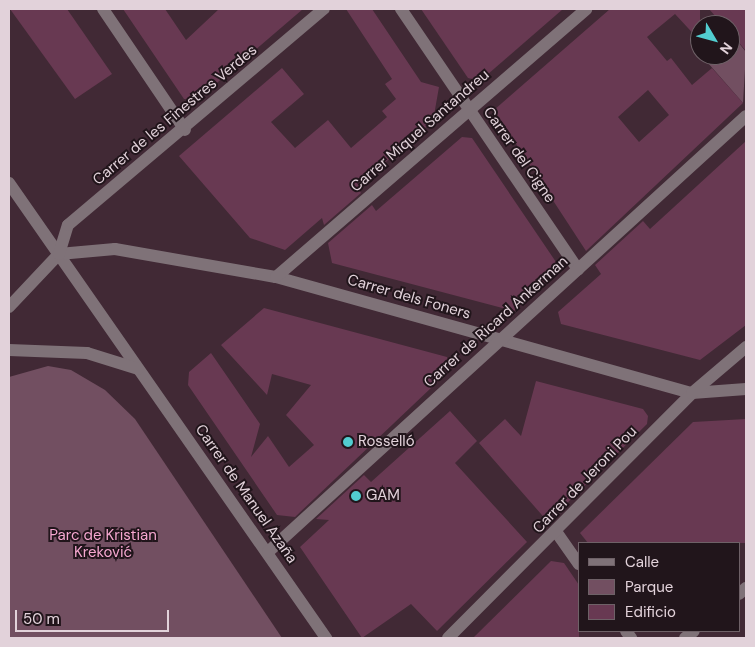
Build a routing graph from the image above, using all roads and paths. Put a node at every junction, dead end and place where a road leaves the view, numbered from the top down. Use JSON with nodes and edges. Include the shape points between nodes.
{"nodes":[{"id":1,"x":103,"y":9,"type":"edge"},
{"id":2,"x":324,"y":9,"type":"edge"},
{"id":3,"x":401,"y":9,"type":"edge"},
{"id":4,"x":586,"y":9,"type":"edge"},
{"id":5,"x":468,"y":110,"type":"junction"},
{"id":6,"x":746,"y":116,"type":"edge"},
{"id":7,"x":185,"y":130,"type":"junction"},
{"id":8,"x":9,"y":183,"type":"edge"},
{"id":9,"x":59,"y":254,"type":"junction"},
{"id":10,"x":578,"y":269,"type":"junction"},
{"id":11,"x":276,"y":277,"type":"junction"},
{"id":12,"x":9,"y":308,"type":"edge"},
{"id":13,"x":501,"y":340,"type":"junction"},
{"id":14,"x":746,"y":347,"type":"edge"},
{"id":15,"x":9,"y":350,"type":"edge"},
{"id":16,"x":138,"y":369,"type":"junction"},
{"id":17,"x":746,"y":389,"type":"edge"},
{"id":18,"x":692,"y":393,"type":"junction"},
{"id":19,"x":557,"y":533,"type":"junction"},
{"id":20,"x":268,"y":552,"type":"junction"},
{"id":21,"x":578,"y":563,"type":"edge"},
{"id":22,"x":326,"y":638,"type":"edge"},
{"id":23,"x":448,"y":638,"type":"edge"}],
"edges":[{"from":1,"to":7,"type":"street"},
{"from":2,"to":7,"type":"street","name":"Carrer de les Finestres Verdes"},
{"from":3,"to":5,"type":"street","name":"Carrer del Cigne"},
{"from":4,"to":5,"type":"street","name":"Carrer Miquel Santandreu"},
{"from":5,"to":10,"type":"street","name":"Carrer del Cigne"},
{"from":5,"to":11,"type":"street","name":"Carrer Miquel Santandreu"},
{"from":6,"to":10,"type":"street","name":"Carrer de Ricard Ankerman"},
{"from":7,"to":9,"type":"street","name":"Carrer de les Finestres Verdes","via":[[68,225]]},
{"from":8,"to":9,"type":"street","name":"Carrer de Manuel Azaña"},
{"from":9,"to":11,"type":"street","name":"Carrer dels Foners","via":[[116,249]]},
{"from":9,"to":12,"type":"street"},
{"from":9,"to":16,"type":"street","name":"Carrer de Manuel Azaña"},
{"from":10,"to":13,"type":"street","name":"Carrer de Ricard Ankerman"},
{"from":11,"to":13,"type":"street","name":"Carrer dels Foners"},
{"from":13,"to":18,"type":"street","name":"Carrer dels Foners"},
{"from":13,"to":20,"type":"street","name":"Carrer de Ricard Ankerman"},
{"from":14,"to":18,"type":"street","name":"Carrer de Jeroni Pou"},
{"from":15,"to":16,"type":"street","via":[[87,353]]},
{"from":16,"to":20,"type":"street","name":"Carrer de Manuel Azaña"},
{"from":17,"to":18,"type":"street","name":"Carrer dels Foners"},
{"from":18,"to":19,"type":"street","name":"Carrer de Jeroni Pou"},
{"from":19,"to":21,"type":"street"},
{"from":19,"to":23,"type":"street","name":"Carrer de Jeroni Pou"},
{"from":20,"to":22,"type":"street","name":"Carrer de Manuel Azaña"}]}
